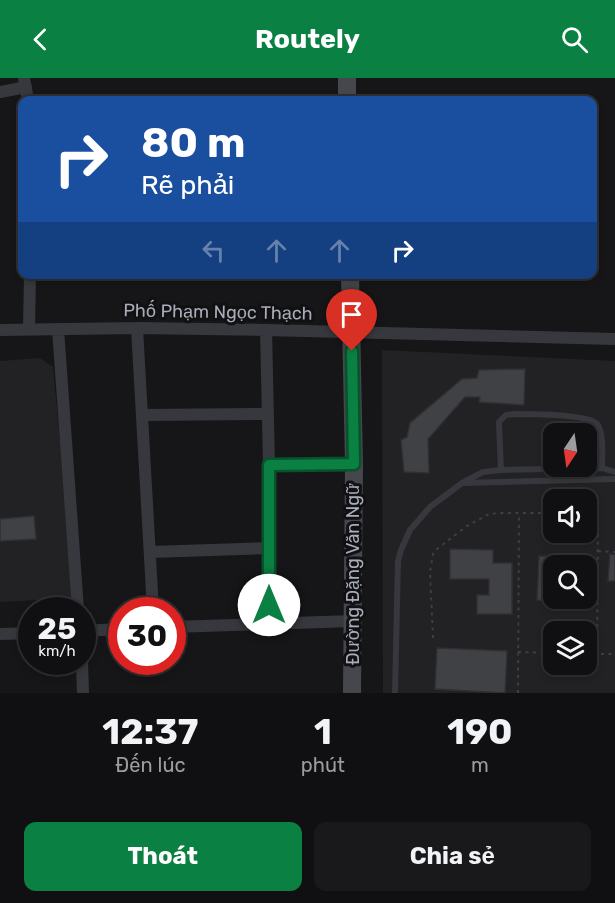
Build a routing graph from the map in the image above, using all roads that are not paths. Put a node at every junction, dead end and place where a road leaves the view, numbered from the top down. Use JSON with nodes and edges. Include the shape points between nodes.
{"nodes":[{"id":1,"x":347,"y":78,"type":"edge"},
{"id":2,"x":25,"y":83,"type":"edge"},
{"id":3,"x":0,"y":92,"type":"edge"},
{"id":4,"x":347,"y":96,"type":"edge"},
{"id":5,"x":30,"y":279,"type":"edge"},
{"id":6,"x":350,"y":279,"type":"edge"},
{"id":7,"x":137,"y":328,"type":"junction"},
{"id":8,"x":29,"y":329,"type":"junction"},
{"id":9,"x":58,"y":329,"type":"junction"},
{"id":10,"x":0,"y":330,"type":"edge"},
{"id":11,"x":266,"y":330,"type":"junction"},
{"id":12,"x":352,"y":331,"type":"junction"},
{"id":13,"x":615,"y":339,"type":"edge"},
{"id":14,"x":268,"y":414,"type":"junction"},
{"id":15,"x":143,"y":415,"type":"junction"},
{"id":16,"x":354,"y":464,"type":"junction"},
{"id":17,"x":269,"y":465,"type":"junction"},
{"id":18,"x":602,"y":468,"type":"junction"},
{"id":19,"x":501,"y":470,"type":"junction"},
{"id":20,"x":615,"y":472,"type":"edge"},
{"id":21,"x":615,"y":479,"type":"edge"},
{"id":22,"x":462,"y":483,"type":"junction"},
{"id":23,"x":269,"y":548,"type":"junction"},
{"id":24,"x":151,"y":552,"type":"junction"},
{"id":25,"x":77,"y":597,"type":"edge"},
{"id":26,"x":153,"y":597,"type":"edge"},
{"id":27,"x":353,"y":621,"type":"junction"},
{"id":28,"x":269,"y":624,"type":"junction"},
{"id":29,"x":186,"y":627,"type":"edge"},
{"id":30,"x":18,"y":633,"type":"edge"},
{"id":31,"x":0,"y":634,"type":"edge"},
{"id":32,"x":82,"y":675,"type":"edge"},
{"id":33,"x":83,"y":693,"type":"edge"},
{"id":34,"x":352,"y":693,"type":"edge"},
{"id":35,"x":395,"y":693,"type":"edge"}],
"edges":[{"from":1,"to":4,"type":"main road"},
{"from":2,"to":3,"type":"street"},
{"from":5,"to":8,"type":"street"},
{"from":6,"to":12,"type":"main road","name":"Đường Đặng Văn Ngữ"},
{"from":7,"to":9,"type":"street","name":"Phố Phạm Ngọc Thạch"},
{"from":7,"to":11,"type":"street","name":"Phố Phạm Ngọc Thạch"},
{"from":7,"to":15,"type":"street"},
{"from":8,"to":9,"type":"street","name":"Phố Phạm Ngọc Thạch"},
{"from":8,"to":10,"type":"street","name":"Phố Phạm Ngọc Thạch"},
{"from":9,"to":25,"type":"street"},
{"from":11,"to":12,"type":"street","name":"Phố Phạm Ngọc Thạch"},
{"from":11,"to":14,"type":"street"},
{"from":12,"to":13,"type":"street","name":"Phố Phạm Ngọc Thạch"},
{"from":12,"to":16,"type":"main road","name":"Đường Đặng Văn Ngữ"},
{"from":14,"to":15,"type":"street"},
{"from":14,"to":17,"type":"street"},
{"from":15,"to":24,"type":"street"},
{"from":16,"to":17,"type":"street"},
{"from":16,"to":27,"type":"main road","name":"Đường Đặng Văn Ngữ"},
{"from":17,"to":23,"type":"street"},
{"from":18,"to":19,"type":"lane"},
{"from":18,"to":19,"type":"lane","via":[[597,423],[514,414],[499,422]]},
{"from":18,"to":20,"type":"lane"},
{"from":19,"to":22,"type":"lane","via":[[483,472]]},
{"from":21,"to":22,"type":"lane"},
{"from":22,"to":35,"type":"lane","via":[[430,507],[410,530],[400,550]]},
{"from":23,"to":24,"type":"street"},
{"from":23,"to":28,"type":"street"},
{"from":24,"to":26,"type":"street"},
{"from":27,"to":28,"type":"street"},
{"from":27,"to":34,"type":"main road","name":"Đường Đặng Văn Ngữ"},
{"from":28,"to":29,"type":"street"},
{"from":30,"to":31,"type":"street"},
{"from":32,"to":33,"type":"street"}]}
